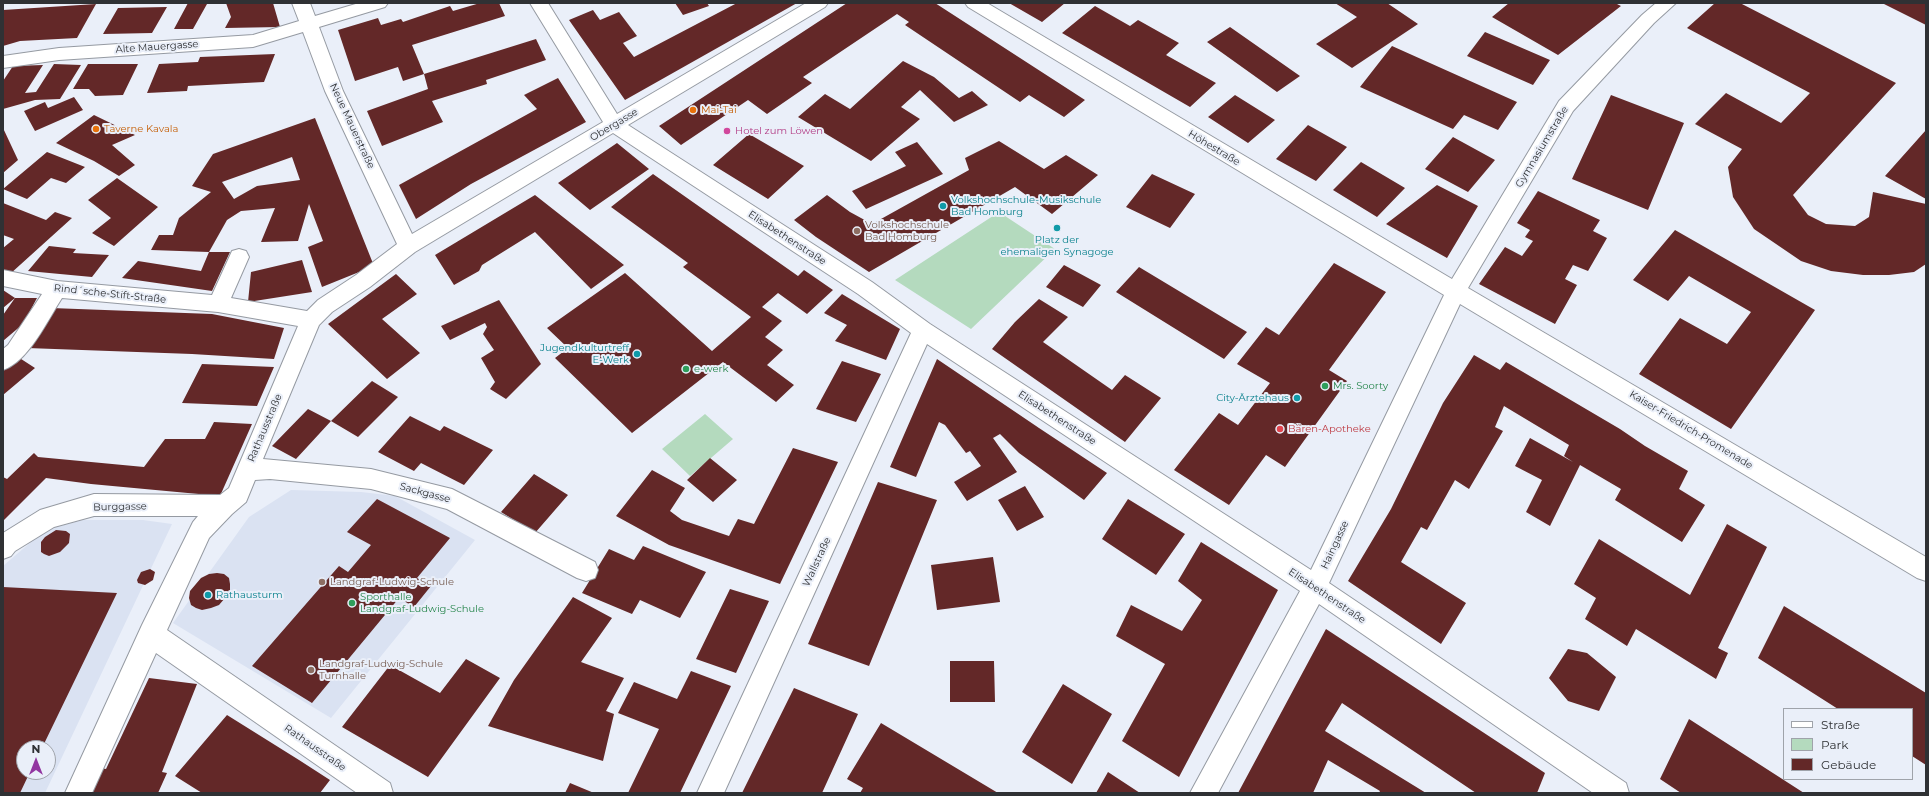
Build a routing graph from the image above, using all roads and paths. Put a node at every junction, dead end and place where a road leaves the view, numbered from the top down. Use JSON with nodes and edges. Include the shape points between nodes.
{"nodes":[{"id":1,"x":301,"y":3,"type":"edge"},
{"id":2,"x":379,"y":3,"type":"edge"},
{"id":3,"x":540,"y":3,"type":"edge"},
{"id":4,"x":819,"y":3,"type":"edge"},
{"id":5,"x":974,"y":3,"type":"edge"},
{"id":6,"x":1667,"y":3,"type":"edge"},
{"id":7,"x":310,"y":24,"type":"junction"},
{"id":8,"x":3,"y":62,"type":"edge"},
{"id":9,"x":614,"y":125,"type":"junction"},
{"id":10,"x":408,"y":246,"type":"junction"},
{"id":11,"x":239,"y":257,"type":"dead end"},
{"id":12,"x":3,"y":278,"type":"edge"},
{"id":13,"x":57,"y":289,"type":"junction"},
{"id":14,"x":1456,"y":291,"type":"junction"},
{"id":15,"x":218,"y":304,"type":"junction"},
{"id":16,"x":311,"y":320,"type":"junction"},
{"id":17,"x":923,"y":330,"type":"junction"},
{"id":18,"x":3,"y":361,"type":"edge"},
{"id":19,"x":247,"y":470,"type":"junction"},
{"id":20,"x":224,"y":506,"type":"junction"},
{"id":21,"x":3,"y":548,"type":"edge"},
{"id":22,"x":586,"y":570,"type":"dead end"},
{"id":23,"x":1926,"y":570,"type":"edge"},
{"id":24,"x":1315,"y":587,"type":"junction"},
{"id":25,"x":151,"y":634,"type":"junction"},
{"id":26,"x":78,"y":793,"type":"edge"},
{"id":27,"x":380,"y":793,"type":"edge"},
{"id":28,"x":710,"y":793,"type":"edge"},
{"id":29,"x":1203,"y":793,"type":"edge"},
{"id":30,"x":1616,"y":793,"type":"edge"}],
"edges":[{"from":1,"to":7,"type":"street","name":"Neue Mauerstraße"},
{"from":2,"to":7,"type":"street","name":"Alte Mauergasse"},
{"from":3,"to":9,"type":"street","name":"Elisabethenstraße"},
{"from":4,"to":9,"type":"street","name":"Obergasse"},
{"from":5,"to":14,"type":"street","name":"Höhestraße"},
{"from":6,"to":14,"type":"street","name":"Gymnasiumstraße","via":[[1648,19],[1566,106]]},
{"from":7,"to":8,"type":"street","name":"Alte Mauergasse","via":[[253,41],[59,54]]},
{"from":7,"to":10,"type":"street","name":"Neue Mauerstraße","via":[[334,91]]},
{"from":9,"to":10,"type":"street","name":"Obergasse"},
{"from":9,"to":17,"type":"street","name":"Elisabethenstraße","via":[[865,288]]},
{"from":10,"to":16,"type":"street","name":"Rathausstraße","via":[[363,281],[325,306]]},
{"from":11,"to":15,"type":"street"},
{"from":12,"to":13,"type":"street","name":"Rind´sche-Stift-Straße"},
{"from":13,"to":15,"type":"street","name":"Rind´sche-Stift-Straße"},
{"from":13,"to":18,"type":"street","via":[[16,351]]},
{"from":14,"to":23,"type":"street","name":"Kaiser-Friedrich-Promenade"},
{"from":14,"to":24,"type":"street","name":"Haingasse"},
{"from":15,"to":16,"type":"street","name":"Rind´sche-Stift-Straße"},
{"from":16,"to":19,"type":"street","name":"Rathausstraße"},
{"from":17,"to":24,"type":"street","name":"Elisabethenstraße"},
{"from":17,"to":28,"type":"street","name":"Wallstraße"},
{"from":19,"to":20,"type":"street","name":"Rathausstraße","via":[[238,495]]},
{"from":19,"to":22,"type":"street","name":"Sackgasse","via":[[270,469],[371,479],[452,500]]},
{"from":20,"to":21,"type":"street","name":"Burggasse","via":[[94,505],[48,518]]},
{"from":20,"to":25,"type":"street","name":"Rathausstraße","via":[[201,530]]},
{"from":24,"to":29,"type":"street","name":"Haingasse"},
{"from":24,"to":30,"type":"street","name":"Elisabethenstraße"},
{"from":25,"to":26,"type":"street","name":"Rathausstraße"},
{"from":25,"to":27,"type":"street","name":"Rathausstraße"}]}
